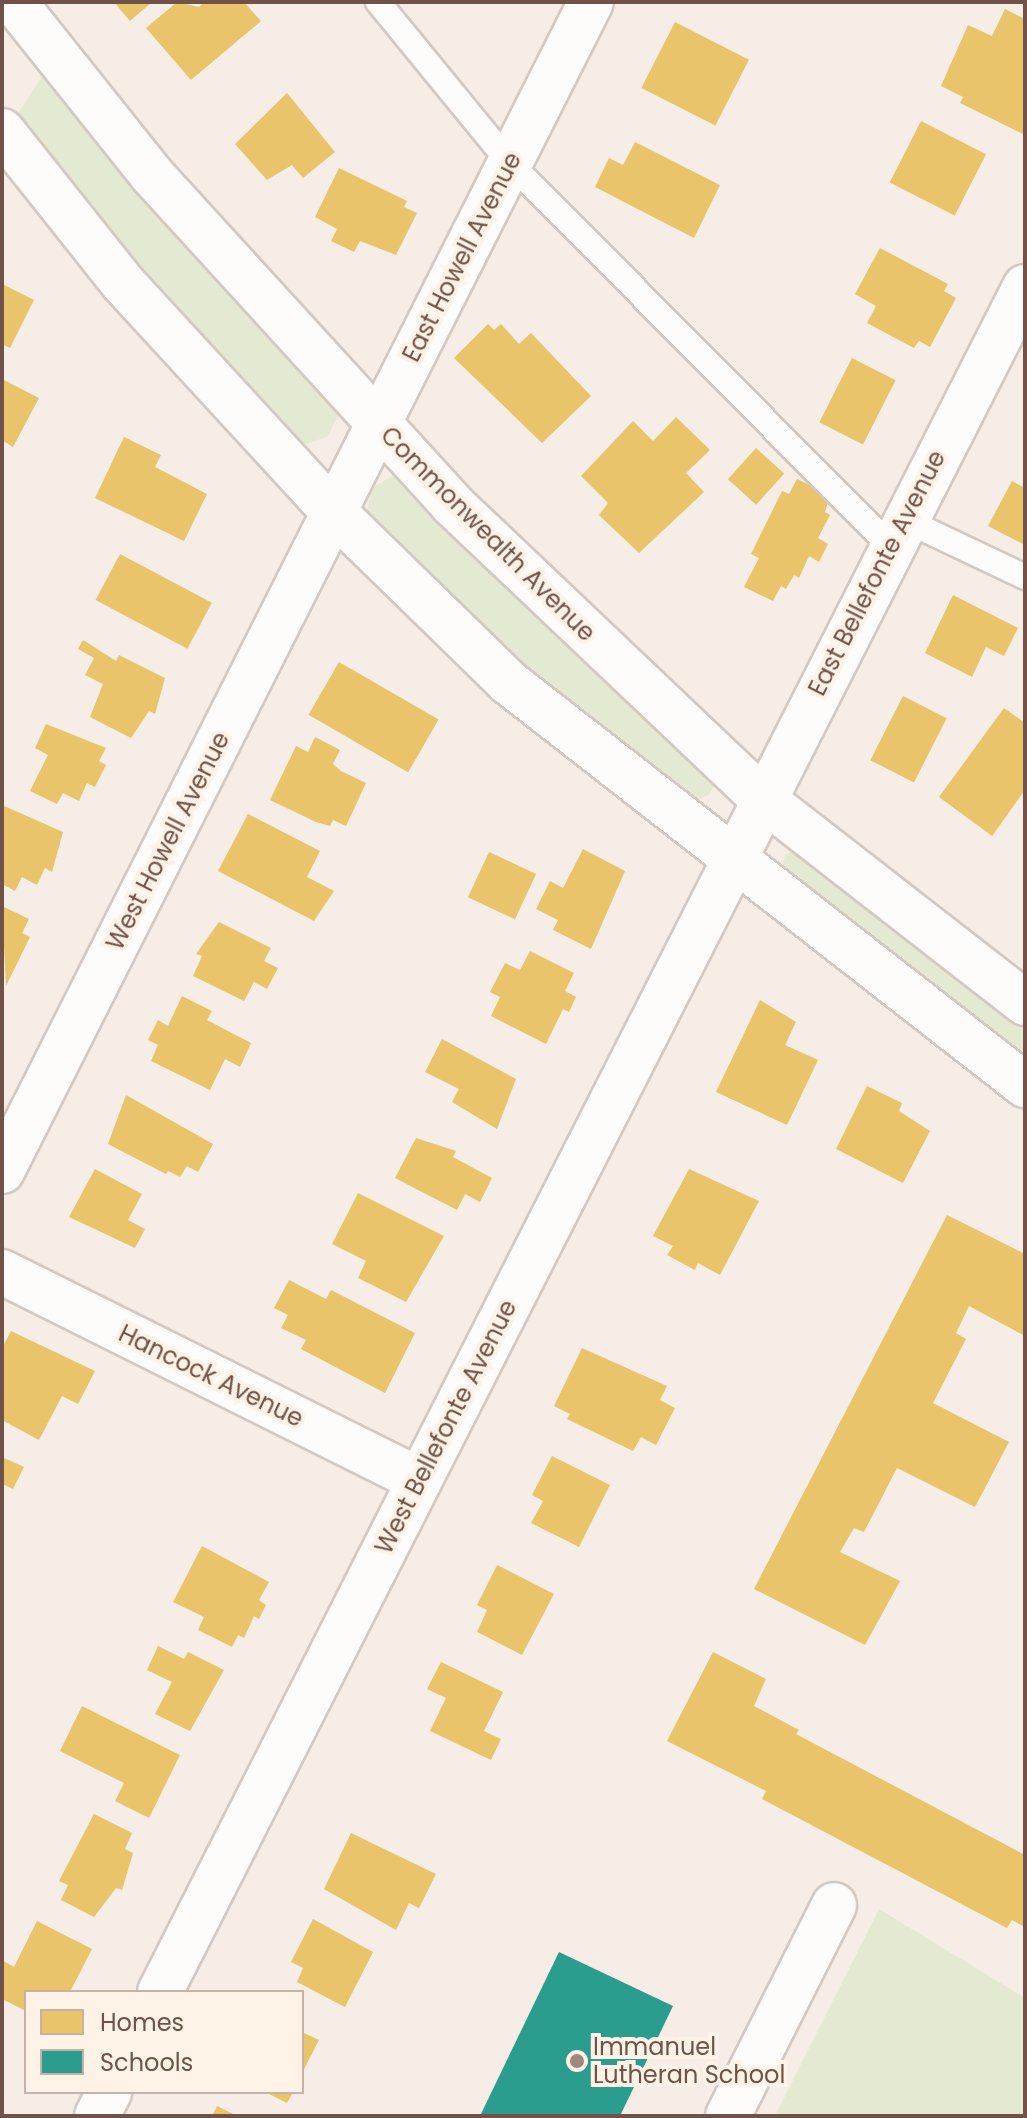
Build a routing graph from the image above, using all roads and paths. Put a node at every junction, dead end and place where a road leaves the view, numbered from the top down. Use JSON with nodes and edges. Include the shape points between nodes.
{"nodes":[{"id":1,"x":7,"y":2,"type":"edge"},
{"id":2,"x":14,"y":2,"type":"edge"},
{"id":3,"x":378,"y":2,"type":"edge"},
{"id":4,"x":591,"y":2,"type":"edge"},
{"id":5,"x":2,"y":12,"type":"edge"},
{"id":6,"x":2,"y":131,"type":"edge"},
{"id":7,"x":510,"y":163,"type":"junction"},
{"id":8,"x":1025,"y":287,"type":"edge"},
{"id":9,"x":377,"y":426,"type":"junction"},
{"id":10,"x":333,"y":511,"type":"junction"},
{"id":11,"x":898,"y":533,"type":"junction"},
{"id":12,"x":1025,"y":577,"type":"edge"},
{"id":13,"x":763,"y":799,"type":"junction"},
{"id":14,"x":733,"y":862,"type":"junction"},
{"id":15,"x":1025,"y":1003,"type":"edge"},
{"id":16,"x":1025,"y":1085,"type":"edge"},
{"id":17,"x":2,"y":1171,"type":"edge"},
{"id":18,"x":2,"y":1272,"type":"edge"},
{"id":19,"x":419,"y":1480,"type":"junction"},
{"id":20,"x":834,"y":1905,"type":"dead end"},
{"id":21,"x":161,"y":1990,"type":"edge"},
{"id":22,"x":108,"y":2094,"type":"edge"},
{"id":23,"x":97,"y":2116,"type":"edge"},
{"id":24,"x":728,"y":2116,"type":"edge"}],
"edges":[{"from":1,"to":5,"type":"street"},
{"from":2,"to":9,"type":"street","name":"Commonwealth Avenue","via":[[152,175]]},
{"from":3,"to":7,"type":"lane"},
{"from":4,"to":7,"type":"street","name":"East Howell Avenue"},
{"from":6,"to":10,"type":"street","via":[[123,283]]},
{"from":7,"to":9,"type":"street","name":"East Howell Avenue"},
{"from":7,"to":11,"type":"lane"},
{"from":8,"to":11,"type":"street","name":"East Bellefonte Avenue"},
{"from":9,"to":10,"type":"street","name":"East Howell Avenue"},
{"from":9,"to":13,"type":"street","name":"Commonwealth Avenue"},
{"from":10,"to":14,"type":"street","via":[[508,682]]},
{"from":10,"to":17,"type":"street","name":"West Howell Avenue"},
{"from":11,"to":12,"type":"lane"},
{"from":11,"to":13,"type":"street","name":"East Bellefonte Avenue"},
{"from":13,"to":14,"type":"street","name":"East Bellefonte Avenue"},
{"from":13,"to":15,"type":"street","name":"Commonwealth Avenue"},
{"from":14,"to":16,"type":"street"},
{"from":14,"to":19,"type":"street","name":"West Bellefonte Avenue"},
{"from":18,"to":19,"type":"street","name":"Hancock Avenue"},
{"from":19,"to":21,"type":"street","name":"West Bellefonte Avenue"},
{"from":20,"to":24,"type":"street"},
{"from":22,"to":23,"type":"street"}]}
